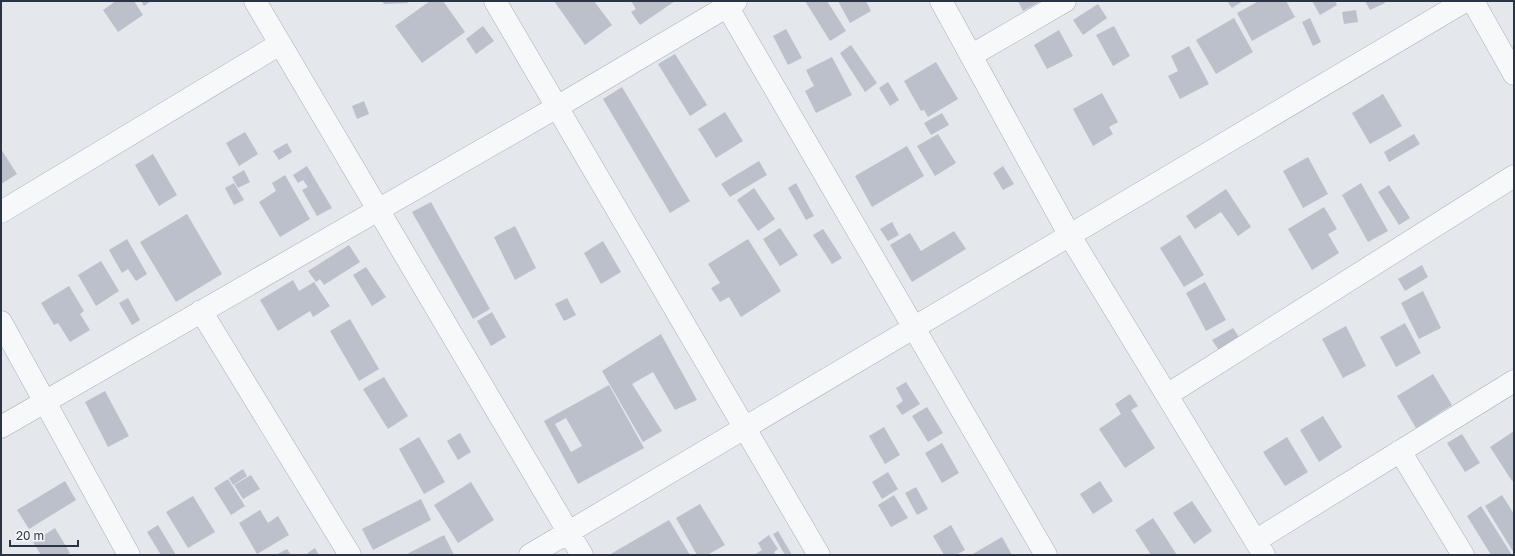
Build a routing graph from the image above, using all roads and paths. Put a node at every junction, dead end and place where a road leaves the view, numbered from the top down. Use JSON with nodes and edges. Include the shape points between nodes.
{"nodes":[{"id":1,"x":255,"y":1,"type":"edge"},
{"id":2,"x":495,"y":1,"type":"edge"},
{"id":3,"x":941,"y":1,"type":"edge"},
{"id":4,"x":1065,"y":1,"type":"edge"},
{"id":5,"x":1465,"y":1,"type":"edge"},
{"id":6,"x":1473,"y":1,"type":"edge"},
{"id":7,"x":729,"y":3,"type":"edge"},
{"id":8,"x":280,"y":44,"type":"junction"},
{"id":9,"x":972,"y":55,"type":"junction"},
{"id":10,"x":1514,"y":74,"type":"edge"},
{"id":11,"x":557,"y":107,"type":"junction"},
{"id":12,"x":1514,"y":176,"type":"edge"},
{"id":13,"x":378,"y":209,"type":"junction"},
{"id":14,"x":1,"y":212,"type":"edge"},
{"id":15,"x":1070,"y":236,"type":"junction"},
{"id":16,"x":201,"y":311,"type":"junction"},
{"id":17,"x":1,"y":322,"type":"edge"},
{"id":18,"x":914,"y":327,"type":"junction"},
{"id":19,"x":1514,"y":381,"type":"edge"},
{"id":20,"x":1167,"y":395,"type":"junction"},
{"id":21,"x":45,"y":402,"type":"junction"},
{"id":22,"x":1,"y":427,"type":"edge"},
{"id":23,"x":745,"y":428,"type":"junction"},
{"id":24,"x":1400,"y":451,"type":"junction"},
{"id":25,"x":569,"y":532,"type":"junction"},
{"id":26,"x":1259,"y":548,"type":"edge"},
{"id":27,"x":129,"y":555,"type":"edge"},
{"id":28,"x":350,"y":555,"type":"edge"},
{"id":29,"x":530,"y":555,"type":"edge"},
{"id":30,"x":582,"y":555,"type":"edge"},
{"id":31,"x":818,"y":555,"type":"edge"},
{"id":32,"x":1046,"y":555,"type":"edge"},
{"id":33,"x":1463,"y":555,"type":"edge"}],
"edges":[{"from":1,"to":8,"type":"street"},
{"from":2,"to":11,"type":"street"},
{"from":3,"to":9,"type":"street"},
{"from":4,"to":9,"type":"street"},
{"from":5,"to":15,"type":"street"},
{"from":6,"to":10,"type":"street"},
{"from":7,"to":11,"type":"street"},
{"from":7,"to":18,"type":"street"},
{"from":8,"to":13,"type":"street"},
{"from":8,"to":14,"type":"street"},
{"from":9,"to":15,"type":"street"},
{"from":11,"to":13,"type":"street"},
{"from":11,"to":23,"type":"street"},
{"from":12,"to":20,"type":"street"},
{"from":13,"to":16,"type":"street"},
{"from":13,"to":25,"type":"street"},
{"from":15,"to":18,"type":"street"},
{"from":15,"to":20,"type":"street"},
{"from":16,"to":21,"type":"street"},
{"from":16,"to":28,"type":"street"},
{"from":17,"to":21,"type":"street"},
{"from":18,"to":23,"type":"street"},
{"from":18,"to":32,"type":"street"},
{"from":19,"to":24,"type":"street"},
{"from":20,"to":26,"type":"street"},
{"from":21,"to":22,"type":"street"},
{"from":21,"to":27,"type":"street"},
{"from":23,"to":25,"type":"street"},
{"from":23,"to":31,"type":"street"},
{"from":24,"to":26,"type":"street"},
{"from":24,"to":33,"type":"street"},
{"from":25,"to":29,"type":"street"},
{"from":25,"to":30,"type":"street"}]}
